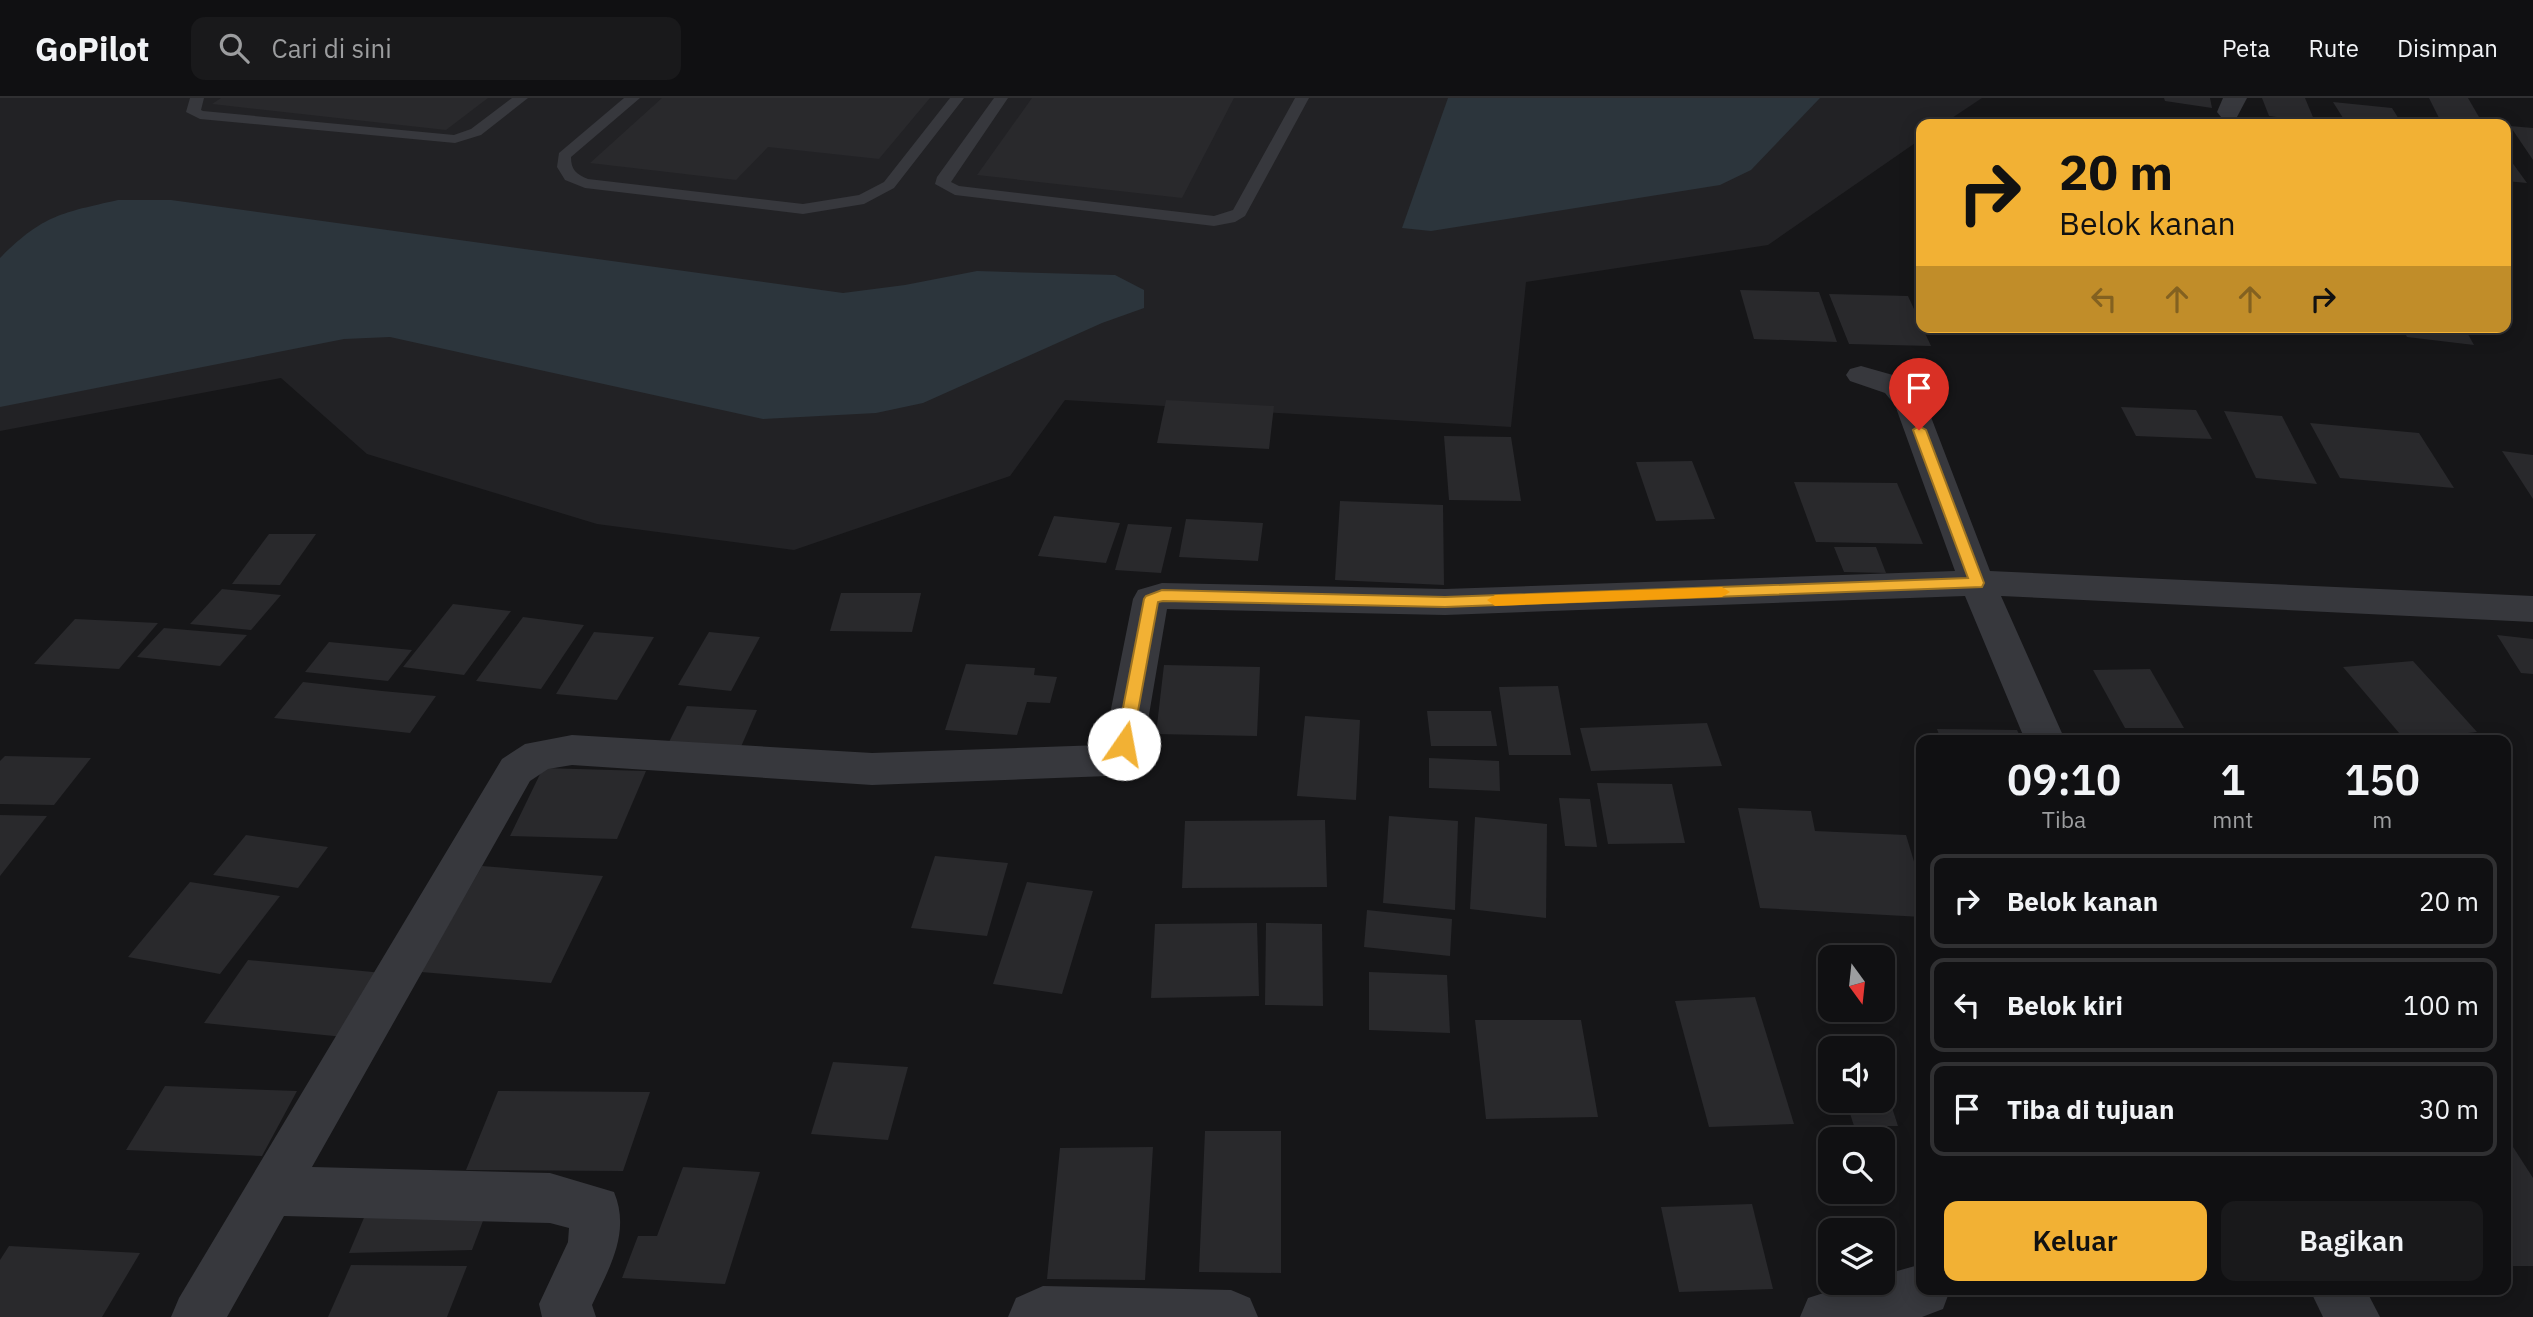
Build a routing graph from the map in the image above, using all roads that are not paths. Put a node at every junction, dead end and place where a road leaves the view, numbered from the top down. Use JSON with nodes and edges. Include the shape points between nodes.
{"nodes":[{"id":1,"x":197,"y":98,"type":"edge"},
{"id":2,"x":521,"y":98,"type":"edge"},
{"id":3,"x":633,"y":98,"type":"edge"},
{"id":4,"x":957,"y":98,"type":"edge"},
{"id":5,"x":1001,"y":98,"type":"edge"},
{"id":6,"x":1302,"y":98,"type":"edge"},
{"id":7,"x":1861,"y":374,"type":"dead end"},
{"id":8,"x":1977,"y":583,"type":"junction"},
{"id":9,"x":2533,"y":609,"type":"edge"},
{"id":10,"x":2043,"y":735,"type":"edge"},
{"id":11,"x":271,"y":1191,"type":"junction"},
{"id":12,"x":1916,"y":1292,"type":"edge"},
{"id":13,"x":2339,"y":1295,"type":"edge"},
{"id":14,"x":1040,"y":1316,"type":"edge"},
{"id":15,"x":198,"y":1317,"type":"edge"},
{"id":16,"x":569,"y":1317,"type":"edge"},
{"id":17,"x":1231,"y":1317,"type":"edge"},
{"id":18,"x":1827,"y":1317,"type":"edge"},
{"id":19,"x":2353,"y":1317,"type":"edge"}],
"edges":[{"from":1,"to":2,"type":"lane","via":[[192,112],[200,115],[454,139],[476,132]]},
{"from":3,"to":4,"type":"lane","via":[[564,156],[563,169],[569,177],[584,183],[803,209],[864,198],[889,185]]},
{"from":5,"to":6,"type":"lane","via":[[943,184],[955,190],[1214,222],[1239,213]]},
{"from":7,"to":8,"type":"street","via":[[1896,386],[1910,404]]},
{"from":8,"to":9,"type":"street"},
{"from":8,"to":10,"type":"street"},
{"from":8,"to":11,"type":"street","via":[[1445,602],[1162,596],[1151,599],[1124,744],[1108,760],[872,769],[572,750],[539,755],[516,770]]},
{"from":11,"to":15,"type":"street"},
{"from":11,"to":16,"type":"street","via":[[550,1198],[596,1210],[593,1246],[565,1304]]},
{"from":12,"to":18,"type":"street"},
{"from":13,"to":19,"type":"street"},
{"from":14,"to":17,"type":"street"}]}
